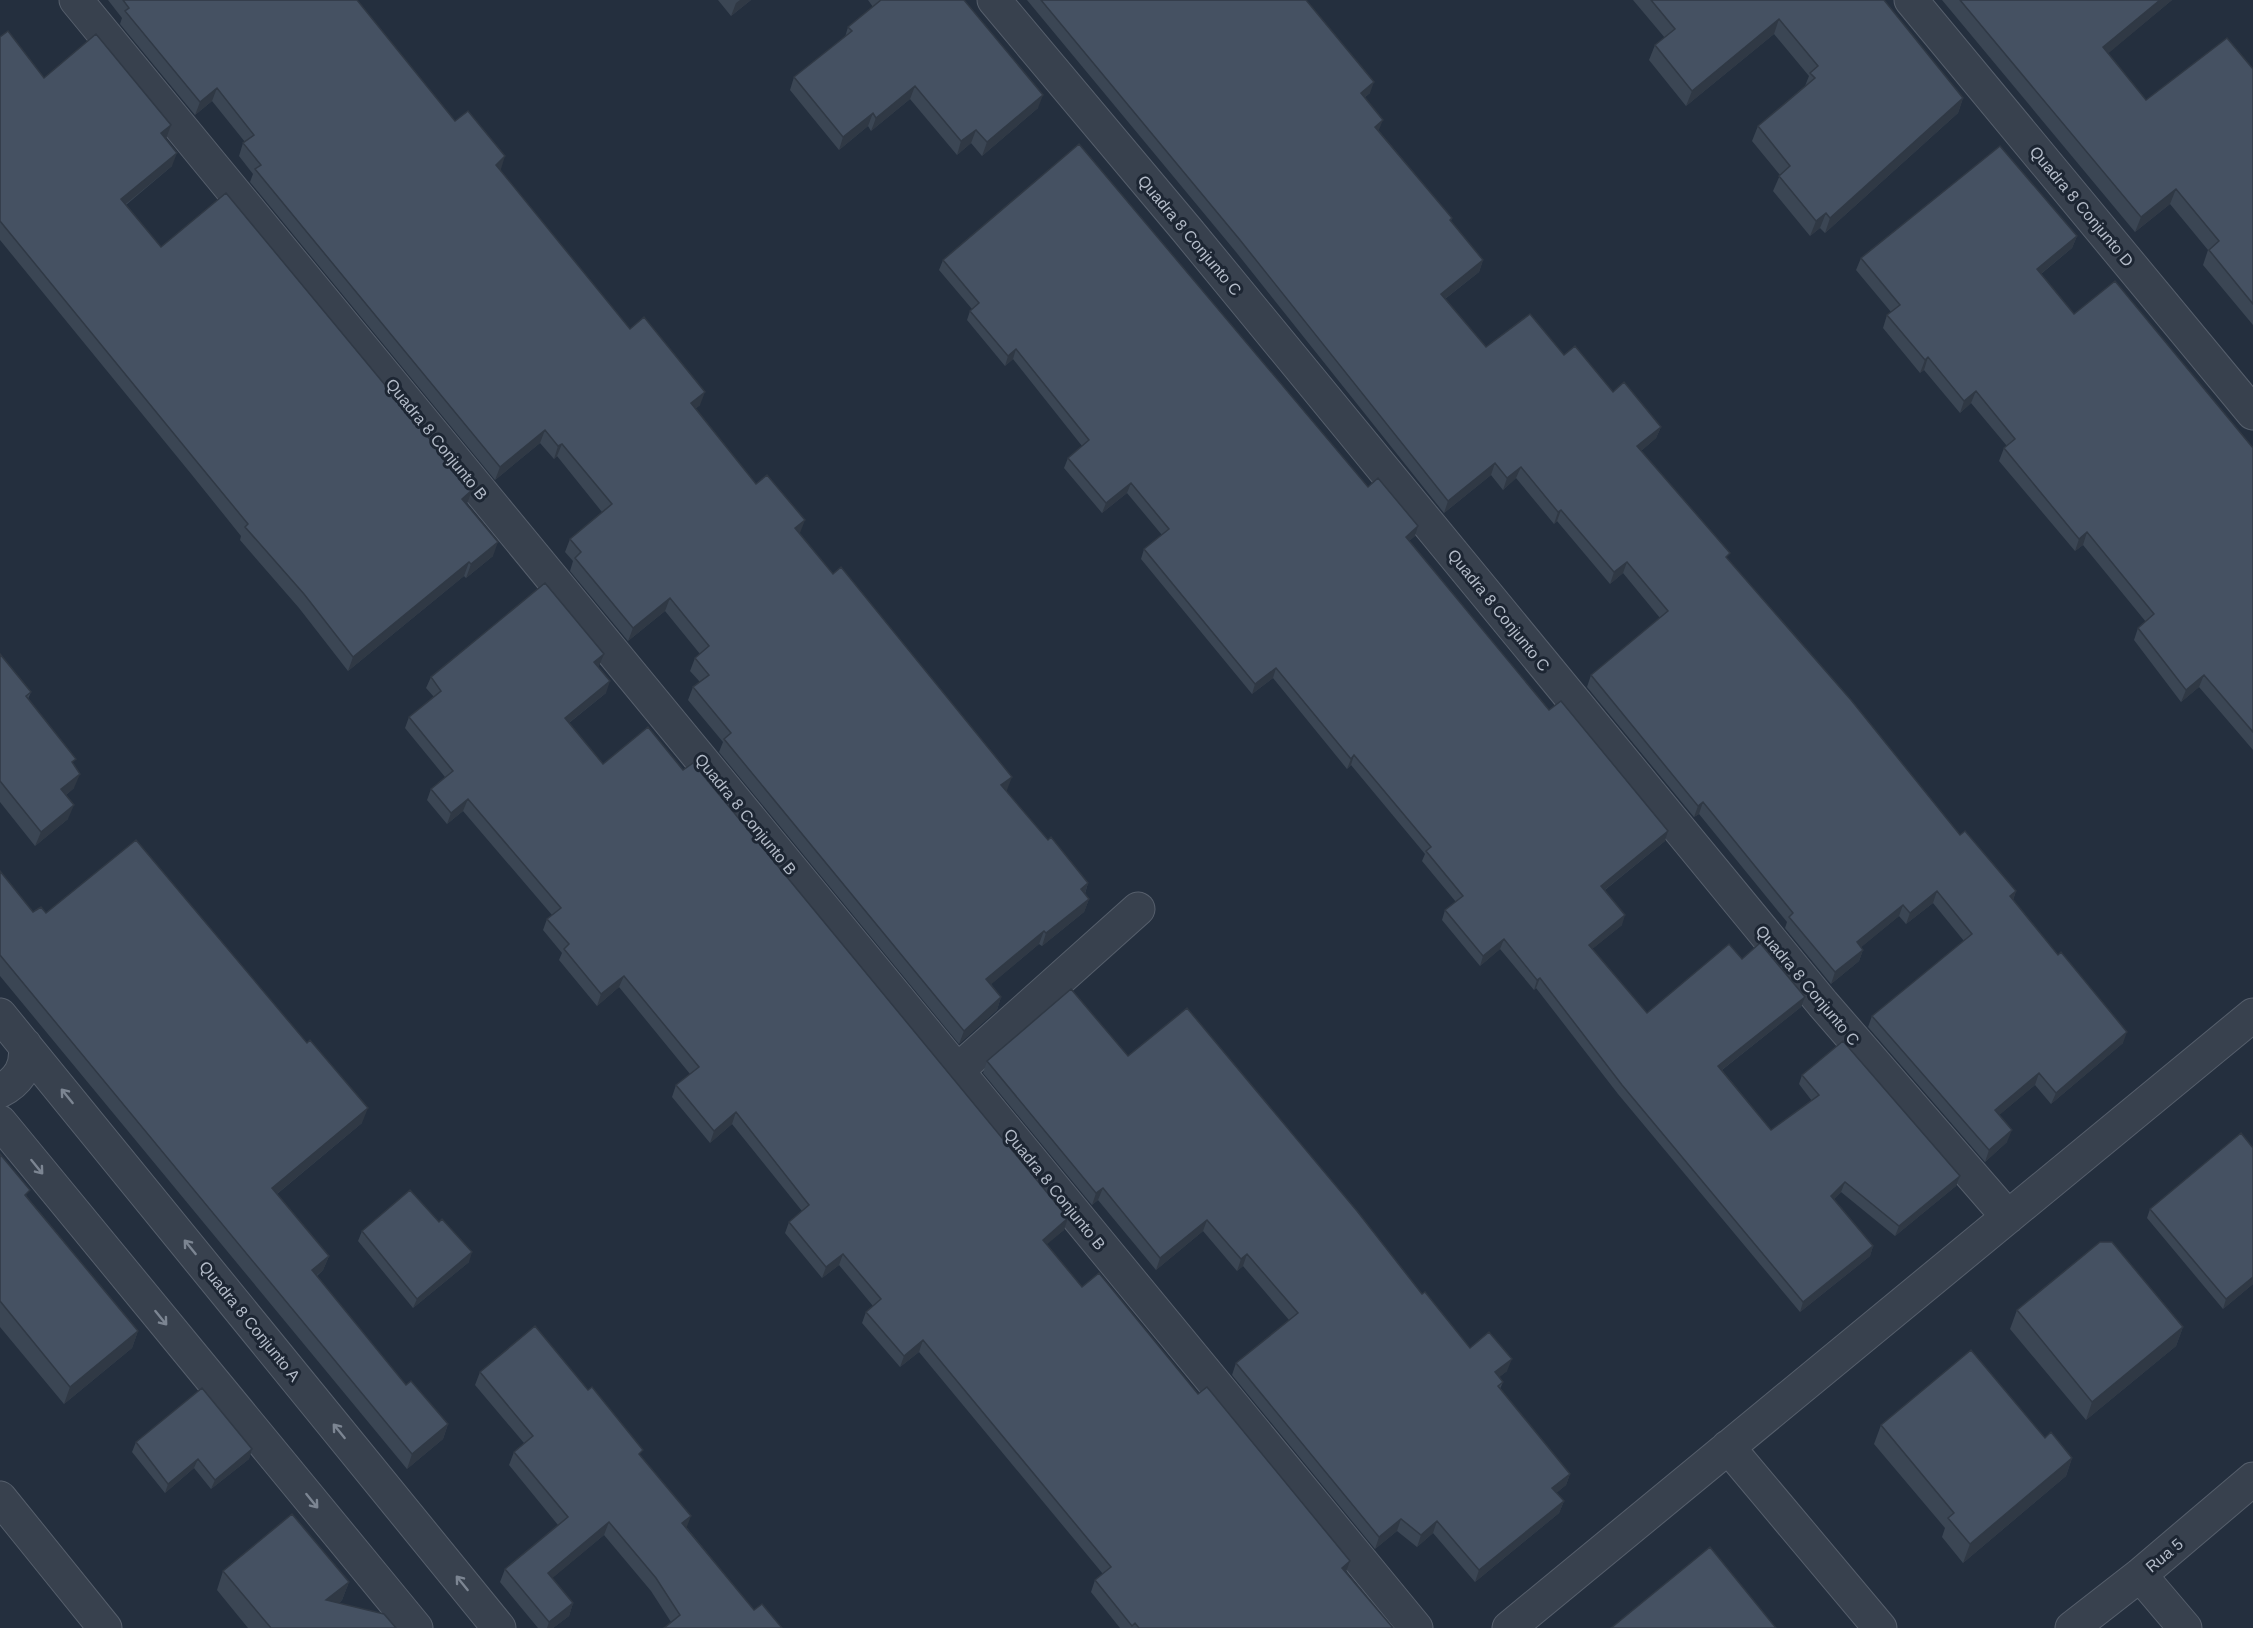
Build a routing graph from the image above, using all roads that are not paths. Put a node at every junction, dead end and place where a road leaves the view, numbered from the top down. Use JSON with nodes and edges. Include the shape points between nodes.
{"nodes":[{"id":1,"x":76,"y":0,"type":"edge"},
{"id":2,"x":994,"y":0,"type":"edge"},
{"id":3,"x":1911,"y":0,"type":"edge"},
{"id":4,"x":2253,"y":413,"type":"edge"},
{"id":5,"x":1138,"y":909,"type":"dead end"},
{"id":6,"x":0,"y":1015,"type":"edge"},
{"id":7,"x":2253,"y":1016,"type":"edge"},
{"id":8,"x":25,"y":1045,"type":"junction"},
{"id":9,"x":957,"y":1071,"type":"junction"},
{"id":10,"x":0,"y":1091,"type":"edge"},
{"id":11,"x":0,"y":1122,"type":"edge"},
{"id":12,"x":2008,"y":1217,"type":"junction"},
{"id":13,"x":1728,"y":1447,"type":"junction"},
{"id":14,"x":2253,"y":1479,"type":"edge"},
{"id":15,"x":0,"y":1498,"type":"edge"},
{"id":16,"x":2140,"y":1575,"type":"junction"},
{"id":17,"x":105,"y":1628,"type":"edge"},
{"id":18,"x":416,"y":1628,"type":"edge"},
{"id":19,"x":499,"y":1628,"type":"edge"},
{"id":20,"x":1416,"y":1628,"type":"edge"},
{"id":21,"x":1509,"y":1628,"type":"edge"},
{"id":22,"x":1880,"y":1628,"type":"edge"},
{"id":23,"x":2072,"y":1628,"type":"edge"},
{"id":24,"x":2185,"y":1628,"type":"edge"}],
"edges":[{"from":1,"to":9,"type":"street","name":"Quadra 8 Conjunto B"},
{"from":2,"to":12,"type":"street","name":"Quadra 8 Conjunto C","via":[[1823,1004]]},
{"from":3,"to":4,"type":"street","name":"Quadra 8 Conjunto D"},
{"from":5,"to":9,"type":"street"},
{"from":6,"to":8,"type":"street","name":"Quadra 8 Conjunto A"},
{"from":7,"to":12,"type":"street"},
{"from":8,"to":10,"type":"street","via":[[24,1068],[18,1078]]},
{"from":19,"to":8,"type":"street","name":"Quadra 8 Conjunto A","one_way":true},
{"from":9,"to":20,"type":"street","name":"Quadra 8 Conjunto B"},
{"from":11,"to":18,"type":"street","one_way":true},
{"from":12,"to":13,"type":"street"},
{"from":13,"to":21,"type":"street"},
{"from":13,"to":22,"type":"street"},
{"from":14,"to":16,"type":"street","name":"Rua 5"},
{"from":15,"to":17,"type":"street"},
{"from":16,"to":23,"type":"street","name":"Rua 5"},
{"from":16,"to":24,"type":"street"}]}
